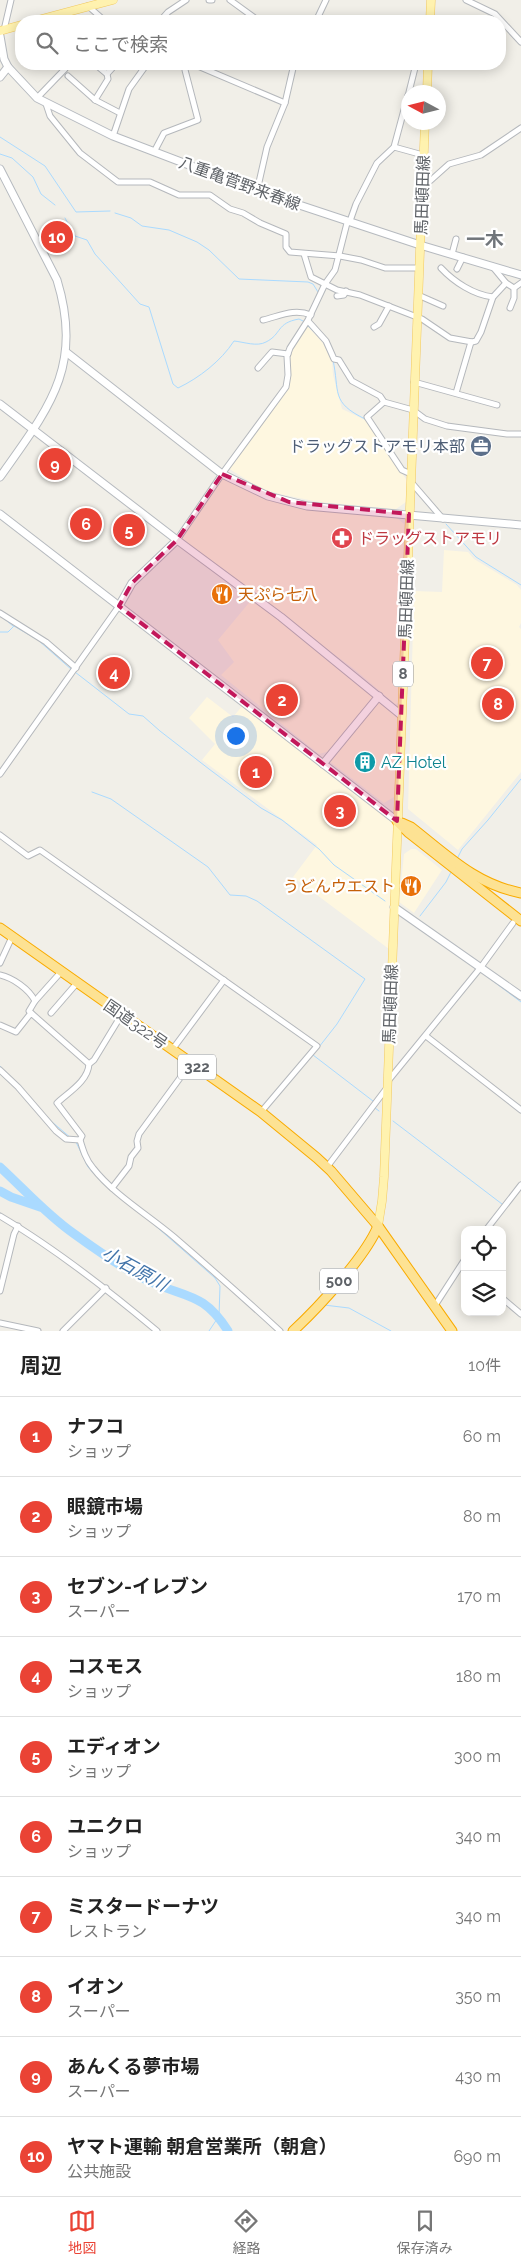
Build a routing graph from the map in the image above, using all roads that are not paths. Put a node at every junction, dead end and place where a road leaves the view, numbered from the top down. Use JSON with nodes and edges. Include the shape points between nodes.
{"nodes":[{"id":1,"x":11,"y":0,"type":"edge"},
{"id":2,"x":113,"y":0,"type":"edge"},
{"id":3,"x":186,"y":0,"type":"edge"},
{"id":4,"x":230,"y":0,"type":"edge"},
{"id":5,"x":326,"y":0,"type":"edge"},
{"id":6,"x":431,"y":0,"type":"edge"},
{"id":7,"x":466,"y":0,"type":"edge"},
{"id":8,"x":88,"y":6,"type":"junction"},
{"id":9,"x":56,"y":15,"type":"edge"},
{"id":10,"x":98,"y":15,"type":"edge"},
{"id":11,"x":165,"y":15,"type":"edge"},
{"id":12,"x":251,"y":15,"type":"edge"},
{"id":13,"x":319,"y":15,"type":"edge"},
{"id":14,"x":430,"y":15,"type":"edge"},
{"id":15,"x":496,"y":15,"type":"edge"},
{"id":16,"x":506,"y":26,"type":"edge"},
{"id":17,"x":15,"y":27,"type":"edge"},
{"id":18,"x":1,"y":32,"type":"edge"},
{"id":19,"x":521,"y":42,"type":"edge"},
{"id":20,"x":8,"y":67,"type":"junction"},
{"id":21,"x":64,"y":70,"type":"edge"},
{"id":22,"x":102,"y":70,"type":"edge"},
{"id":23,"x":111,"y":70,"type":"edge"},
{"id":24,"x":143,"y":70,"type":"edge"},
{"id":25,"x":185,"y":70,"type":"edge"},
{"id":26,"x":208,"y":70,"type":"edge"},
{"id":27,"x":293,"y":70,"type":"edge"},
{"id":28,"x":415,"y":70,"type":"edge"},
{"id":29,"x":428,"y":70,"type":"edge"},
{"id":30,"x":107,"y":74,"type":"junction"},
{"id":31,"x":68,"y":76,"type":"dead end"},
{"id":32,"x":0,"y":77,"type":"edge"},
{"id":33,"x":411,"y":85,"type":"edge"},
{"id":34,"x":427,"y":85,"type":"edge"},
{"id":35,"x":37,"y":98,"type":"junction"},
{"id":36,"x":95,"y":100,"type":"junction"},
{"id":37,"x":285,"y":103,"type":"junction"},
{"id":38,"x":46,"y":104,"type":"junction"},
{"id":39,"x":120,"y":113,"type":"junction"},
{"id":40,"x":401,"y":122,"type":"edge"},
{"id":41,"x":521,"y":128,"type":"edge"},
{"id":42,"x":424,"y":130,"type":"edge"},
{"id":43,"x":113,"y":136,"type":"junction"},
{"id":44,"x":394,"y":147,"type":"junction"},
{"id":45,"x":154,"y":152,"type":"junction"},
{"id":46,"x":423,"y":154,"type":"junction"},
{"id":47,"x":0,"y":169,"type":"edge"},
{"id":48,"x":422,"y":183,"type":"junction"},
{"id":49,"x":257,"y":191,"type":"junction"},
{"id":50,"x":348,"y":222,"type":"junction"},
{"id":51,"x":456,"y":239,"type":"dead end"},
{"id":52,"x":420,"y":245,"type":"junction"},
{"id":53,"x":304,"y":254,"type":"junction"},
{"id":54,"x":452,"y":254,"type":"junction"},
{"id":55,"x":340,"y":256,"type":"junction"},
{"id":56,"x":463,"y":257,"type":"junction"},
{"id":57,"x":492,"y":266,"type":"junction"},
{"id":58,"x":419,"y":268,"type":"junction"},
{"id":59,"x":442,"y":268,"type":"dead end"},
{"id":60,"x":457,"y":269,"type":"dead end"},
{"id":61,"x":521,"y":275,"type":"edge"},
{"id":62,"x":521,"y":283,"type":"edge"},
{"id":63,"x":325,"y":284,"type":"junction"},
{"id":64,"x":506,"y":284,"type":"junction"},
{"id":65,"x":514,"y":288,"type":"junction"},
{"id":66,"x":346,"y":291,"type":"junction"},
{"id":67,"x":417,"y":295,"type":"junction"},
{"id":68,"x":337,"y":296,"type":"dead end"},
{"id":69,"x":493,"y":297,"type":"junction"},
{"id":70,"x":389,"y":306,"type":"junction"},
{"id":71,"x":443,"y":306,"type":"dead end"},
{"id":72,"x":510,"y":308,"type":"dead end"},
{"id":73,"x":310,"y":315,"type":"junction"},
{"id":74,"x":416,"y":317,"type":"junction"},
{"id":75,"x":263,"y":320,"type":"dead end"},
{"id":76,"x":306,"y":323,"type":"junction"},
{"id":77,"x":374,"y":327,"type":"dead end"},
{"id":78,"x":471,"y":342,"type":"junction"},
{"id":79,"x":66,"y":352,"type":"junction"},
{"id":80,"x":288,"y":354,"type":"junction"},
{"id":81,"x":258,"y":368,"type":"dead end"},
{"id":82,"x":414,"y":381,"type":"junction"},
{"id":83,"x":456,"y":393,"type":"junction"},
{"id":84,"x":384,"y":402,"type":"junction"},
{"id":85,"x":0,"y":404,"type":"edge"},
{"id":86,"x":497,"y":406,"type":"dead end"},
{"id":87,"x":413,"y":410,"type":"junction"},
{"id":88,"x":33,"y":430,"type":"junction"},
{"id":89,"x":521,"y":434,"type":"edge"},
{"id":90,"x":222,"y":474,"type":"junction"},
{"id":91,"x":0,"y":477,"type":"edge"},
{"id":92,"x":410,"y":478,"type":"junction"},
{"id":93,"x":0,"y":514,"type":"edge"},
{"id":94,"x":409,"y":514,"type":"junction"},
{"id":95,"x":443,"y":520,"type":"junction"},
{"id":96,"x":521,"y":525,"type":"edge"},
{"id":97,"x":177,"y":540,"type":"junction"},
{"id":98,"x":119,"y":606,"type":"junction"},
{"id":99,"x":0,"y":613,"type":"edge"},
{"id":100,"x":74,"y":670,"type":"junction"},
{"id":101,"x":379,"y":696,"type":"junction"},
{"id":102,"x":401,"y":715,"type":"junction"},
{"id":103,"x":322,"y":764,"type":"junction"},
{"id":104,"x":0,"y":774,"type":"edge"},
{"id":105,"x":397,"y":821,"type":"junction"},
{"id":106,"x":0,"y":835,"type":"edge"},
{"id":107,"x":521,"y":893,"type":"edge"},
{"id":108,"x":394,"y":907,"type":"junction"},
{"id":109,"x":517,"y":922,"type":"edge"},
{"id":110,"x":0,"y":928,"type":"edge"},
{"id":111,"x":12,"y":937,"type":"junction"},
{"id":112,"x":0,"y":963,"type":"edge"},
{"id":113,"x":481,"y":967,"type":"junction"},
{"id":114,"x":61,"y":972,"type":"junction"},
{"id":115,"x":0,"y":975,"type":"edge"},
{"id":116,"x":224,"y":980,"type":"junction"},
{"id":117,"x":77,"y":983,"type":"junction"},
{"id":118,"x":521,"y":996,"type":"edge"},
{"id":119,"x":34,"y":1001,"type":"junction"},
{"id":120,"x":31,"y":1013,"type":"junction"},
{"id":121,"x":51,"y":1013,"type":"dead end"},
{"id":122,"x":122,"y":1014,"type":"junction"},
{"id":123,"x":0,"y":1025,"type":"edge"},
{"id":124,"x":426,"y":1036,"type":"junction"},
{"id":125,"x":172,"y":1050,"type":"junction"},
{"id":126,"x":192,"y":1063,"type":"junction"},
{"id":127,"x":89,"y":1064,"type":"junction"},
{"id":128,"x":0,"y":1070,"type":"edge"},
{"id":129,"x":387,"y":1085,"type":"junction"},
{"id":130,"x":521,"y":1110,"type":"edge"},
{"id":131,"x":261,"y":1112,"type":"junction"},
{"id":132,"x":76,"y":1140,"type":"junction"},
{"id":133,"x":327,"y":1167,"type":"junction"},
{"id":134,"x":521,"y":1185,"type":"edge"},
{"id":135,"x":112,"y":1188,"type":"junction"},
{"id":136,"x":0,"y":1216,"type":"edge"},
{"id":137,"x":18,"y":1226,"type":"junction"},
{"id":138,"x":378,"y":1226,"type":"junction"},
{"id":139,"x":489,"y":1226,"type":"edge"},
{"id":140,"x":461,"y":1267,"type":"edge"},
{"id":141,"x":106,"y":1288,"type":"junction"},
{"id":142,"x":0,"y":1291,"type":"edge"},
{"id":143,"x":506,"y":1301,"type":"edge"},
{"id":144,"x":434,"y":1307,"type":"junction"},
{"id":145,"x":521,"y":1314,"type":"edge"},
{"id":146,"x":0,"y":1323,"type":"edge"},
{"id":147,"x":38,"y":1331,"type":"edge"},
{"id":148,"x":63,"y":1331,"type":"edge"},
{"id":149,"x":157,"y":1331,"type":"edge"},
{"id":150,"x":280,"y":1331,"type":"edge"},
{"id":151,"x":293,"y":1331,"type":"edge"},
{"id":152,"x":452,"y":1331,"type":"edge"}],
"edges":[{"from":1,"to":18,"type":"street"},
{"from":2,"to":8,"type":"main road"},
{"from":3,"to":11,"type":"street"},
{"from":4,"to":12,"type":"street"},
{"from":5,"to":13,"type":"street"},
{"from":6,"to":14,"type":"main road"},
{"from":7,"to":15,"type":"street"},
{"from":8,"to":9,"type":"main road"},
{"from":8,"to":10,"type":"street"},
{"from":16,"to":19,"type":"street"},
{"from":17,"to":18,"type":"main road"},
{"from":18,"to":20,"type":"street","name":"八重亀菅野来春線"},
{"from":20,"to":32,"type":"street"},
{"from":20,"to":35,"type":"street","name":"八重亀菅野来春線"},
{"from":21,"to":35,"type":"street"},
{"from":22,"to":30,"type":"street"},
{"from":23,"to":30,"type":"street"},
{"from":24,"to":39,"type":"street","via":[[129,89]]},
{"from":25,"to":45,"type":"street","via":[[198,120],[164,133]]},
{"from":26,"to":37,"type":"street"},
{"from":27,"to":37,"type":"street"},
{"from":28,"to":33,"type":"street"},
{"from":29,"to":34,"type":"main road"},
{"from":30,"to":36,"type":"street","via":[[107,83]]},
{"from":31,"to":36,"type":"street"},
{"from":35,"to":38,"type":"street","name":"八重亀菅野来春線"},
{"from":36,"to":39,"type":"street"},
{"from":37,"to":49,"type":"street","via":[[267,147]]},
{"from":38,"to":43,"type":"street","name":"八重亀菅野来春線"},
{"from":38,"to":53,"type":"street","via":[[50,116],[80,153],[114,180],[150,182],[179,195],[213,196],[230,209],[286,234],[287,250]]},
{"from":39,"to":43,"type":"street"},
{"from":40,"to":44,"type":"street"},
{"from":41,"to":48,"type":"street","via":[[481,155],[449,164],[438,176]]},
{"from":42,"to":46,"type":"main road","name":"馬田頓田線","number":"8"},
{"from":43,"to":45,"type":"street","name":"八重亀菅野来春線"},
{"from":44,"to":46,"type":"street"},
{"from":44,"to":50,"type":"street","via":[[377,163]]},
{"from":45,"to":49,"type":"street","name":"八重亀菅野来春線"},
{"from":46,"to":48,"type":"main road","name":"馬田頓田線","number":"8"},
{"from":47,"to":79,"type":"street","via":[[58,280],[65,309]]},
{"from":48,"to":52,"type":"main road","name":"馬田頓田線","number":"8"},
{"from":49,"to":50,"type":"street","name":"八重亀菅野来春線"},
{"from":50,"to":52,"type":"street","name":"八重亀菅野来春線"},
{"from":50,"to":55,"type":"street"},
{"from":51,"to":54,"type":"street"},
{"from":52,"to":54,"type":"street","name":"八重亀菅野来春線"},
{"from":52,"to":58,"type":"main road","name":"馬田頓田線","number":"8"},
{"from":53,"to":55,"type":"street"},
{"from":53,"to":63,"type":"street","via":[[311,277]]},
{"from":54,"to":56,"type":"street","name":"八重亀菅野来春線"},
{"from":55,"to":58,"type":"street","via":[[385,268]]},
{"from":55,"to":63,"type":"street"},
{"from":56,"to":57,"type":"street","name":"八重亀菅野来春線"},
{"from":56,"to":60,"type":"street"},
{"from":57,"to":61,"type":"street","name":"八重亀菅野来春線"},
{"from":57,"to":64,"type":"street"},
{"from":58,"to":67,"type":"main road","name":"馬田頓田線","number":"8"},
{"from":59,"to":69,"type":"street","via":[[459,283]]},
{"from":62,"to":65,"type":"street"},
{"from":63,"to":66,"type":"street"},
{"from":63,"to":73,"type":"street"},
{"from":64,"to":65,"type":"street"},
{"from":64,"to":69,"type":"street"},
{"from":65,"to":72,"type":"street"},
{"from":66,"to":68,"type":"street","via":[[344,295]]},
{"from":66,"to":70,"type":"street"},
{"from":67,"to":71,"type":"street"},
{"from":67,"to":74,"type":"main road","name":"馬田頓田線","number":"8"},
{"from":69,"to":78,"type":"street","via":[[481,332],[476,341]]},
{"from":70,"to":74,"type":"street"},
{"from":70,"to":77,"type":"street"},
{"from":73,"to":75,"type":"street","via":[[295,312]]},
{"from":73,"to":76,"type":"street"},
{"from":74,"to":78,"type":"street","via":[[450,338]]},
{"from":74,"to":82,"type":"main road","name":"馬田頓田線","number":"8"},
{"from":76,"to":80,"type":"street"},
{"from":76,"to":84,"type":"street","via":[[326,341],[334,359],[339,360],[352,381],[380,396]]},
{"from":78,"to":83,"type":"street"},
{"from":79,"to":88,"type":"street","via":[[56,392]]},
{"from":79,"to":90,"type":"street"},
{"from":80,"to":81,"type":"street","via":[[272,352]]},
{"from":80,"to":90,"type":"street","via":[[286,387]]},
{"from":82,"to":83,"type":"street"},
{"from":82,"to":87,"type":"main road","name":"馬田頓田線","number":"8"},
{"from":83,"to":86,"type":"street"},
{"from":84,"to":87,"type":"street"},
{"from":84,"to":92,"type":"street","via":[[367,417]]},
{"from":85,"to":88,"type":"street"},
{"from":87,"to":89,"type":"street","via":[[426,419],[447,426]]},
{"from":87,"to":92,"type":"main road","name":"馬田頓田線","number":"8"},
{"from":88,"to":91,"type":"street"},
{"from":88,"to":97,"type":"street"},
{"from":90,"to":94,"type":"street","via":[[252,490],[307,506]]},
{"from":90,"to":97,"type":"street"},
{"from":92,"to":94,"type":"main road","name":"馬田頓田線","number":"8"},
{"from":92,"to":95,"type":"street"},
{"from":93,"to":98,"type":"street"},
{"from":94,"to":95,"type":"street"},
{"from":94,"to":102,"type":"main road","name":"馬田頓田線","number":"8"},
{"from":95,"to":96,"type":"street"},
{"from":97,"to":98,"type":"street","via":[[132,583]]},
{"from":97,"to":101,"type":"street","via":[[281,617]]},
{"from":98,"to":100,"type":"street"},
{"from":98,"to":103,"type":"street"},
{"from":99,"to":100,"type":"street","via":[[46,642]]},
{"from":100,"to":104,"type":"street"},
{"from":101,"to":102,"type":"street"},
{"from":101,"to":103,"type":"street"},
{"from":102,"to":105,"type":"main road","name":"馬田頓田線","number":"8"},
{"from":103,"to":105,"type":"street"},
{"from":105,"to":107,"type":"highway","via":[[411,827],[475,877]]},
{"from":105,"to":108,"type":"main road","name":"馬田頓田線","number":"8"},
{"from":105,"to":109,"type":"highway"},
{"from":106,"to":116,"type":"street","via":[[28,856],[40,850]]},
{"from":108,"to":113,"type":"street"},
{"from":108,"to":129,"type":"main road","name":"馬田頓田線","number":"8"},
{"from":109,"to":113,"type":"street"},
{"from":110,"to":111,"type":"highway","name":"国道322号","number":"322"},
{"from":111,"to":112,"type":"street"},
{"from":111,"to":114,"type":"highway","name":"国道322号","number":"322"},
{"from":113,"to":118,"type":"street"},
{"from":113,"to":124,"type":"street"},
{"from":114,"to":117,"type":"highway","name":"国道322号","number":"322"},
{"from":114,"to":119,"type":"street"},
{"from":115,"to":119,"type":"street","via":[[24,989]]},
{"from":116,"to":125,"type":"street"},
{"from":116,"to":131,"type":"street","via":[[317,1046]]},
{"from":117,"to":121,"type":"street"},
{"from":117,"to":122,"type":"highway","name":"国道322号","number":"322"},
{"from":119,"to":120,"type":"street"},
{"from":120,"to":123,"type":"street","via":[[16,1032]]},
{"from":120,"to":127,"type":"street"},
{"from":122,"to":125,"type":"highway","name":"国道322号","number":"322"},
{"from":122,"to":127,"type":"street"},
{"from":124,"to":129,"type":"street"},
{"from":124,"to":130,"type":"street"},
{"from":125,"to":126,"type":"highway","name":"国道322号","number":"322"},
{"from":126,"to":131,"type":"highway","name":"国道322号","number":"322"},
{"from":126,"to":135,"type":"street","via":[[139,1134],[138,1148],[129,1166]]},
{"from":127,"to":132,"type":"street","via":[[85,1078],[58,1103],[82,1136]]},
{"from":128,"to":132,"type":"street","via":[[56,1131],[66,1139]]},
{"from":129,"to":133,"type":"street"},
{"from":129,"to":138,"type":"main road","name":"馬田頓田線","number":"8"},
{"from":131,"to":133,"type":"highway","name":"国道322号","number":"322"},
{"from":132,"to":135,"type":"street","via":[[93,1169]]},
{"from":133,"to":138,"type":"highway","name":"国道322号","number":"322"},
{"from":134,"to":139,"type":"street"},
{"from":135,"to":150,"type":"street","via":[[199,1258]]},
{"from":136,"to":137,"type":"street"},
{"from":137,"to":141,"type":"street"},
{"from":137,"to":142,"type":"street"},
{"from":138,"to":144,"type":"highway","number":"322"},
{"from":138,"to":151,"type":"highway","number":"500","via":[[360,1255],[310,1316]]},
{"from":140,"to":144,"type":"street"},
{"from":141,"to":148,"type":"street"},
{"from":141,"to":149,"type":"street"},
{"from":143,"to":145,"type":"street"},
{"from":144,"to":152,"type":"highway","number":"322"},
{"from":146,"to":147,"type":"street"}]}
